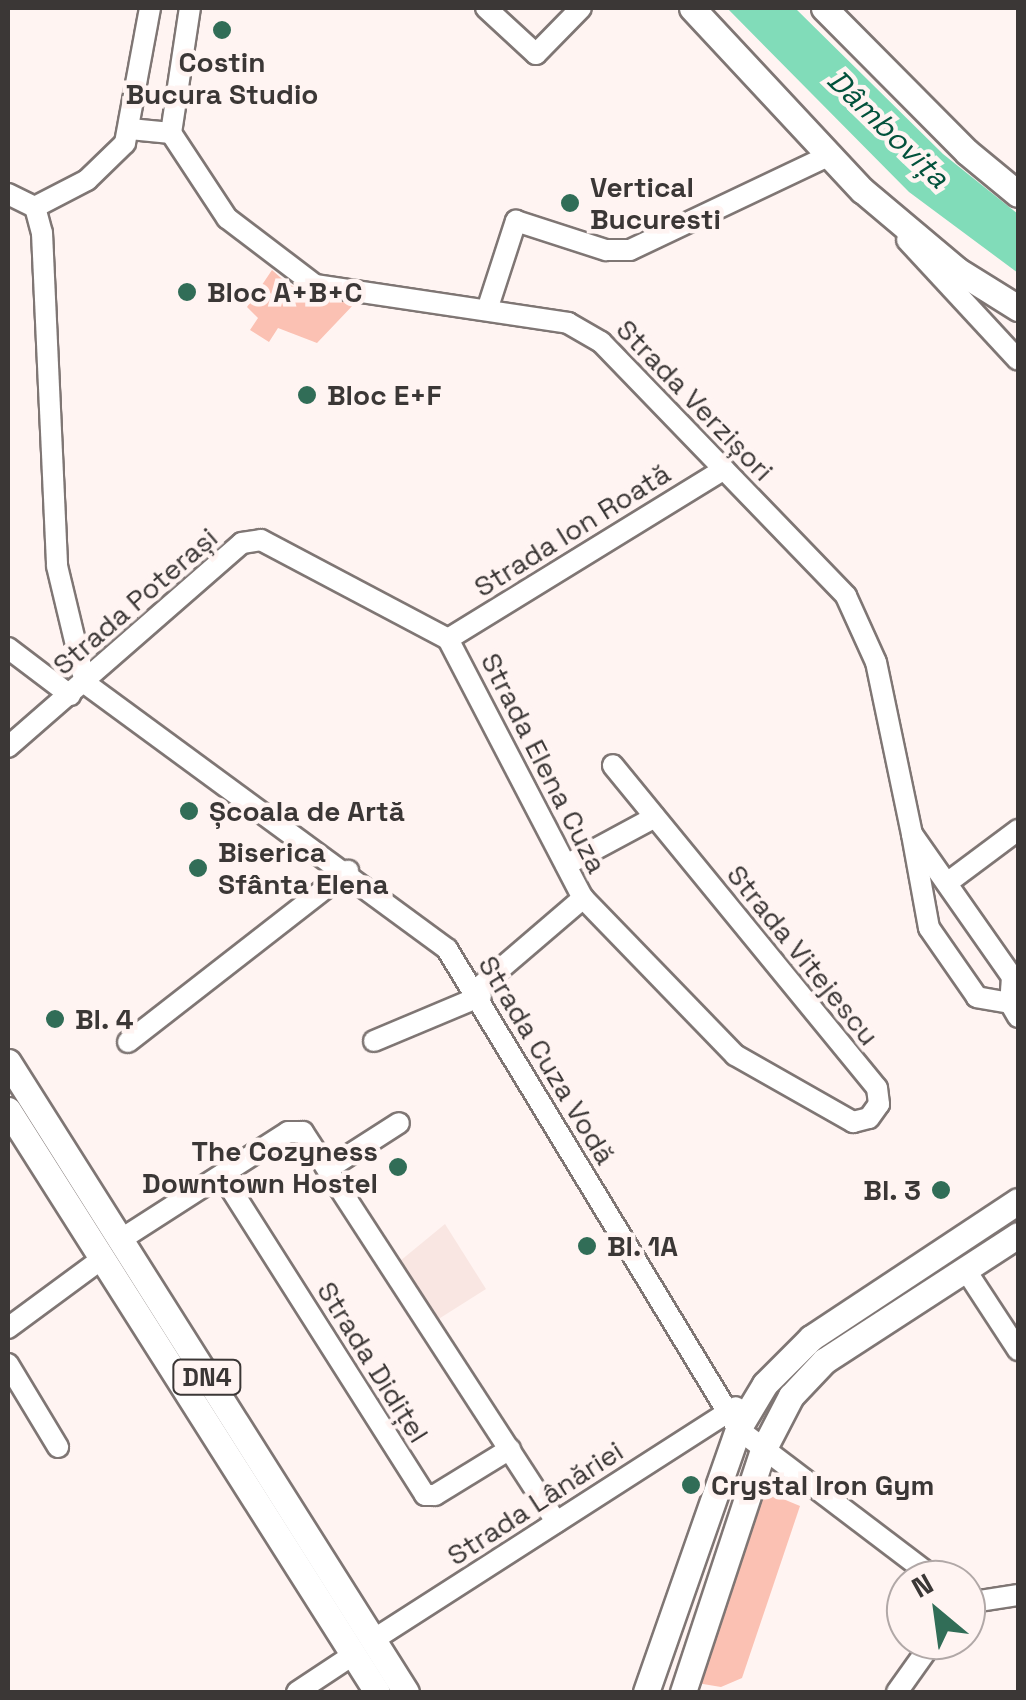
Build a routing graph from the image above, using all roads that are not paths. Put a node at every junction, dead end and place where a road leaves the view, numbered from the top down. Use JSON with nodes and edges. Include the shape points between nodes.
{"nodes":[{"id":1,"x":150,"y":8,"type":"edge"},
{"id":2,"x":486,"y":8,"type":"edge"},
{"id":3,"x":549,"y":8,"type":"edge"},
{"id":4,"x":692,"y":8,"type":"edge"},
{"id":5,"x":824,"y":8,"type":"edge"},
{"id":6,"x":194,"y":9,"type":"edge"},
{"id":7,"x":573,"y":15,"type":"edge"},
{"id":8,"x":130,"y":130,"type":"junction"},
{"id":9,"x":171,"y":133,"type":"junction"},
{"id":10,"x":830,"y":156,"type":"junction"},
{"id":11,"x":862,"y":190,"type":"junction"},
{"id":12,"x":8,"y":194,"type":"edge"},
{"id":13,"x":1018,"y":194,"type":"edge"},
{"id":14,"x":35,"y":207,"type":"junction"},
{"id":15,"x":1018,"y":308,"type":"edge"},
{"id":16,"x":487,"y":310,"type":"junction"},
{"id":17,"x":1018,"y":360,"type":"edge"},
{"id":18,"x":724,"y":469,"type":"junction"},
{"id":19,"x":255,"y":538,"type":"joint"},
{"id":20,"x":448,"y":638,"type":"junction"},
{"id":21,"x":8,"y":648,"type":"edge"},
{"id":22,"x":77,"y":689,"type":"junction"},
{"id":23,"x":8,"y":748,"type":"edge"},
{"id":24,"x":614,"y":765,"type":"dead end"},
{"id":25,"x":655,"y":817,"type":"junction"},
{"id":26,"x":1018,"y":830,"type":"edge"},
{"id":27,"x":912,"y":834,"type":"junction"},
{"id":28,"x":566,"y":865,"type":"junction"},
{"id":29,"x":348,"y":871,"type":"junction"},
{"id":30,"x":947,"y":883,"type":"junction"},
{"id":31,"x":583,"y":898,"type":"junction"},
{"id":32,"x":1015,"y":974,"type":"edge"},
{"id":33,"x":479,"y":992,"type":"junction"},
{"id":34,"x":1014,"y":1010,"type":"edge"},
{"id":35,"x":374,"y":1041,"type":"dead end"},
{"id":36,"x":128,"y":1042,"type":"dead end"},
{"id":37,"x":8,"y":1062,"type":"edge"},
{"id":38,"x":8,"y":1110,"type":"edge"},
{"id":39,"x":854,"y":1122,"type":"joint"},
{"id":40,"x":399,"y":1123,"type":"dead end"},
{"id":41,"x":329,"y":1168,"type":"junction"},
{"id":42,"x":222,"y":1175,"type":"junction"},
{"id":43,"x":1018,"y":1200,"type":"edge"},
{"id":44,"x":1018,"y":1234,"type":"edge"},
{"id":45,"x":112,"y":1249,"type":"junction"},
{"id":46,"x":965,"y":1269,"type":"junction"},
{"id":47,"x":8,"y":1328,"type":"edge"},
{"id":48,"x":1018,"y":1350,"type":"edge"},
{"id":49,"x":8,"y":1364,"type":"edge"},
{"id":50,"x":733,"y":1421,"type":"junction"},
{"id":51,"x":58,"y":1447,"type":"dead end"},
{"id":52,"x":510,"y":1449,"type":"junction"},
{"id":53,"x":762,"y":1450,"type":"junction"},
{"id":54,"x":556,"y":1522,"type":"junction"},
{"id":55,"x":909,"y":1560,"type":"edge"},
{"id":56,"x":1018,"y":1595,"type":"edge"},
{"id":57,"x":986,"y":1603,"type":"edge"},
{"id":58,"x":363,"y":1647,"type":"junction"},
{"id":59,"x":919,"y":1660,"type":"edge"},
{"id":60,"x":297,"y":1692,"type":"edge"},
{"id":61,"x":377,"y":1692,"type":"edge"},
{"id":62,"x":406,"y":1692,"type":"edge"},
{"id":63,"x":646,"y":1692,"type":"edge"},
{"id":64,"x":682,"y":1692,"type":"edge"},
{"id":65,"x":896,"y":1692,"type":"edge"}],
"edges":[{"from":1,"to":8,"type":"street"},
{"from":2,"to":7,"type":"street","via":[[536,54]]},
{"from":3,"to":7,"type":"street"},
{"from":4,"to":10,"type":"main road"},
{"from":5,"to":13,"type":"main road"},
{"from":6,"to":9,"type":"street"},
{"from":8,"to":9,"type":"street"},
{"from":8,"to":14,"type":"street","via":[[102,168]]},
{"from":9,"to":16,"type":"street","name":"Strada Verzișori","via":[[226,218],[315,285]]},
{"from":10,"to":11,"type":"main road"},
{"from":10,"to":16,"type":"street","via":[[630,250],[606,250],[516,221]]},
{"from":11,"to":15,"type":"main road","via":[[957,270]]},
{"from":11,"to":17,"type":"street"},
{"from":12,"to":14,"type":"street"},
{"from":14,"to":22,"type":"street","via":[[44,240],[58,566]]},
{"from":16,"to":18,"type":"street","name":"Strada Verzișori","via":[[591,333]]},
{"from":18,"to":20,"type":"street","name":"Strada Ion Roată"},
{"from":18,"to":27,"type":"street","name":"Strada Verzișori","via":[[858,614],[883,687]]},
{"from":19,"to":20,"type":"street","name":"Strada Elena Cuza"},
{"from":19,"to":22,"type":"street","name":"Strada Poterași"},
{"from":20,"to":28,"type":"street","name":"Strada Elena Cuza"},
{"from":21,"to":22,"type":"street","name":"Strada Cuza Vodă"},
{"from":22,"to":23,"type":"street","name":"Strada Poterași"},
{"from":22,"to":29,"type":"street","name":"Strada Cuza Vodă"},
{"from":24,"to":25,"type":"street","name":"Strada Vitejescu"},
{"from":25,"to":28,"type":"street"},
{"from":25,"to":39,"type":"street","name":"Strada Vitejescu","via":[[876,1088],[875,1112]]},
{"from":26,"to":30,"type":"street"},
{"from":27,"to":30,"type":"street","name":"Strada Verzișori"},
{"from":27,"to":34,"type":"street","name":"Strada Verzișori","via":[[929,928],[977,997]]},
{"from":28,"to":31,"type":"street","name":"Strada Elena Cuza"},
{"from":29,"to":33,"type":"street","name":"Strada Cuza Vodă","via":[[447,949]]},
{"from":29,"to":36,"type":"street"},
{"from":30,"to":32,"type":"street","name":"Strada Verzișori"},
{"from":31,"to":33,"type":"street"},
{"from":31,"to":39,"type":"street","name":"Strada Elena Cuza","via":[[735,1055]]},
{"from":32,"to":34,"type":"street","name":"Strada Verzișori"},
{"from":33,"to":35,"type":"street"},
{"from":33,"to":50,"type":"street","name":"Strada Cuza Vodă"},
{"from":37,"to":45,"type":"main road","number":"DN4"},
{"from":38,"to":45,"type":"main road","number":"DN4"},
{"from":40,"to":41,"type":"street"},
{"from":41,"to":42,"type":"street","via":[[310,1138],[295,1130]]},
{"from":41,"to":52,"type":"street"},
{"from":42,"to":45,"type":"street"},
{"from":42,"to":52,"type":"street","name":"Strada Didițel","via":[[425,1495],[436,1496]]},
{"from":43,"to":50,"type":"main road","via":[[810,1338]]},
{"from":44,"to":46,"type":"main road"},
{"from":45,"to":47,"type":"street"},
{"from":45,"to":58,"type":"main road","number":"DN4"},
{"from":46,"to":48,"type":"street"},
{"from":46,"to":53,"type":"main road","via":[[824,1360],[791,1396]]},
{"from":49,"to":51,"type":"street"},
{"from":50,"to":53,"type":"street","name":"Strada Cuza Vodă"},
{"from":50,"to":54,"type":"street","name":"Strada Lânăriei"},
{"from":50,"to":63,"type":"main road"},
{"from":52,"to":54,"type":"street"},
{"from":53,"to":55,"type":"street","name":"Strada Cuza Vodă"},
{"from":53,"to":64,"type":"main road"},
{"from":54,"to":58,"type":"street","name":"Strada Lânăriei"},
{"from":56,"to":57,"type":"street"},
{"from":58,"to":60,"type":"street","name":"Strada Lânăriei"},
{"from":58,"to":61,"type":"main road","number":"DN4"},
{"from":58,"to":62,"type":"main road","number":"DN4"},
{"from":59,"to":65,"type":"street"}]}
